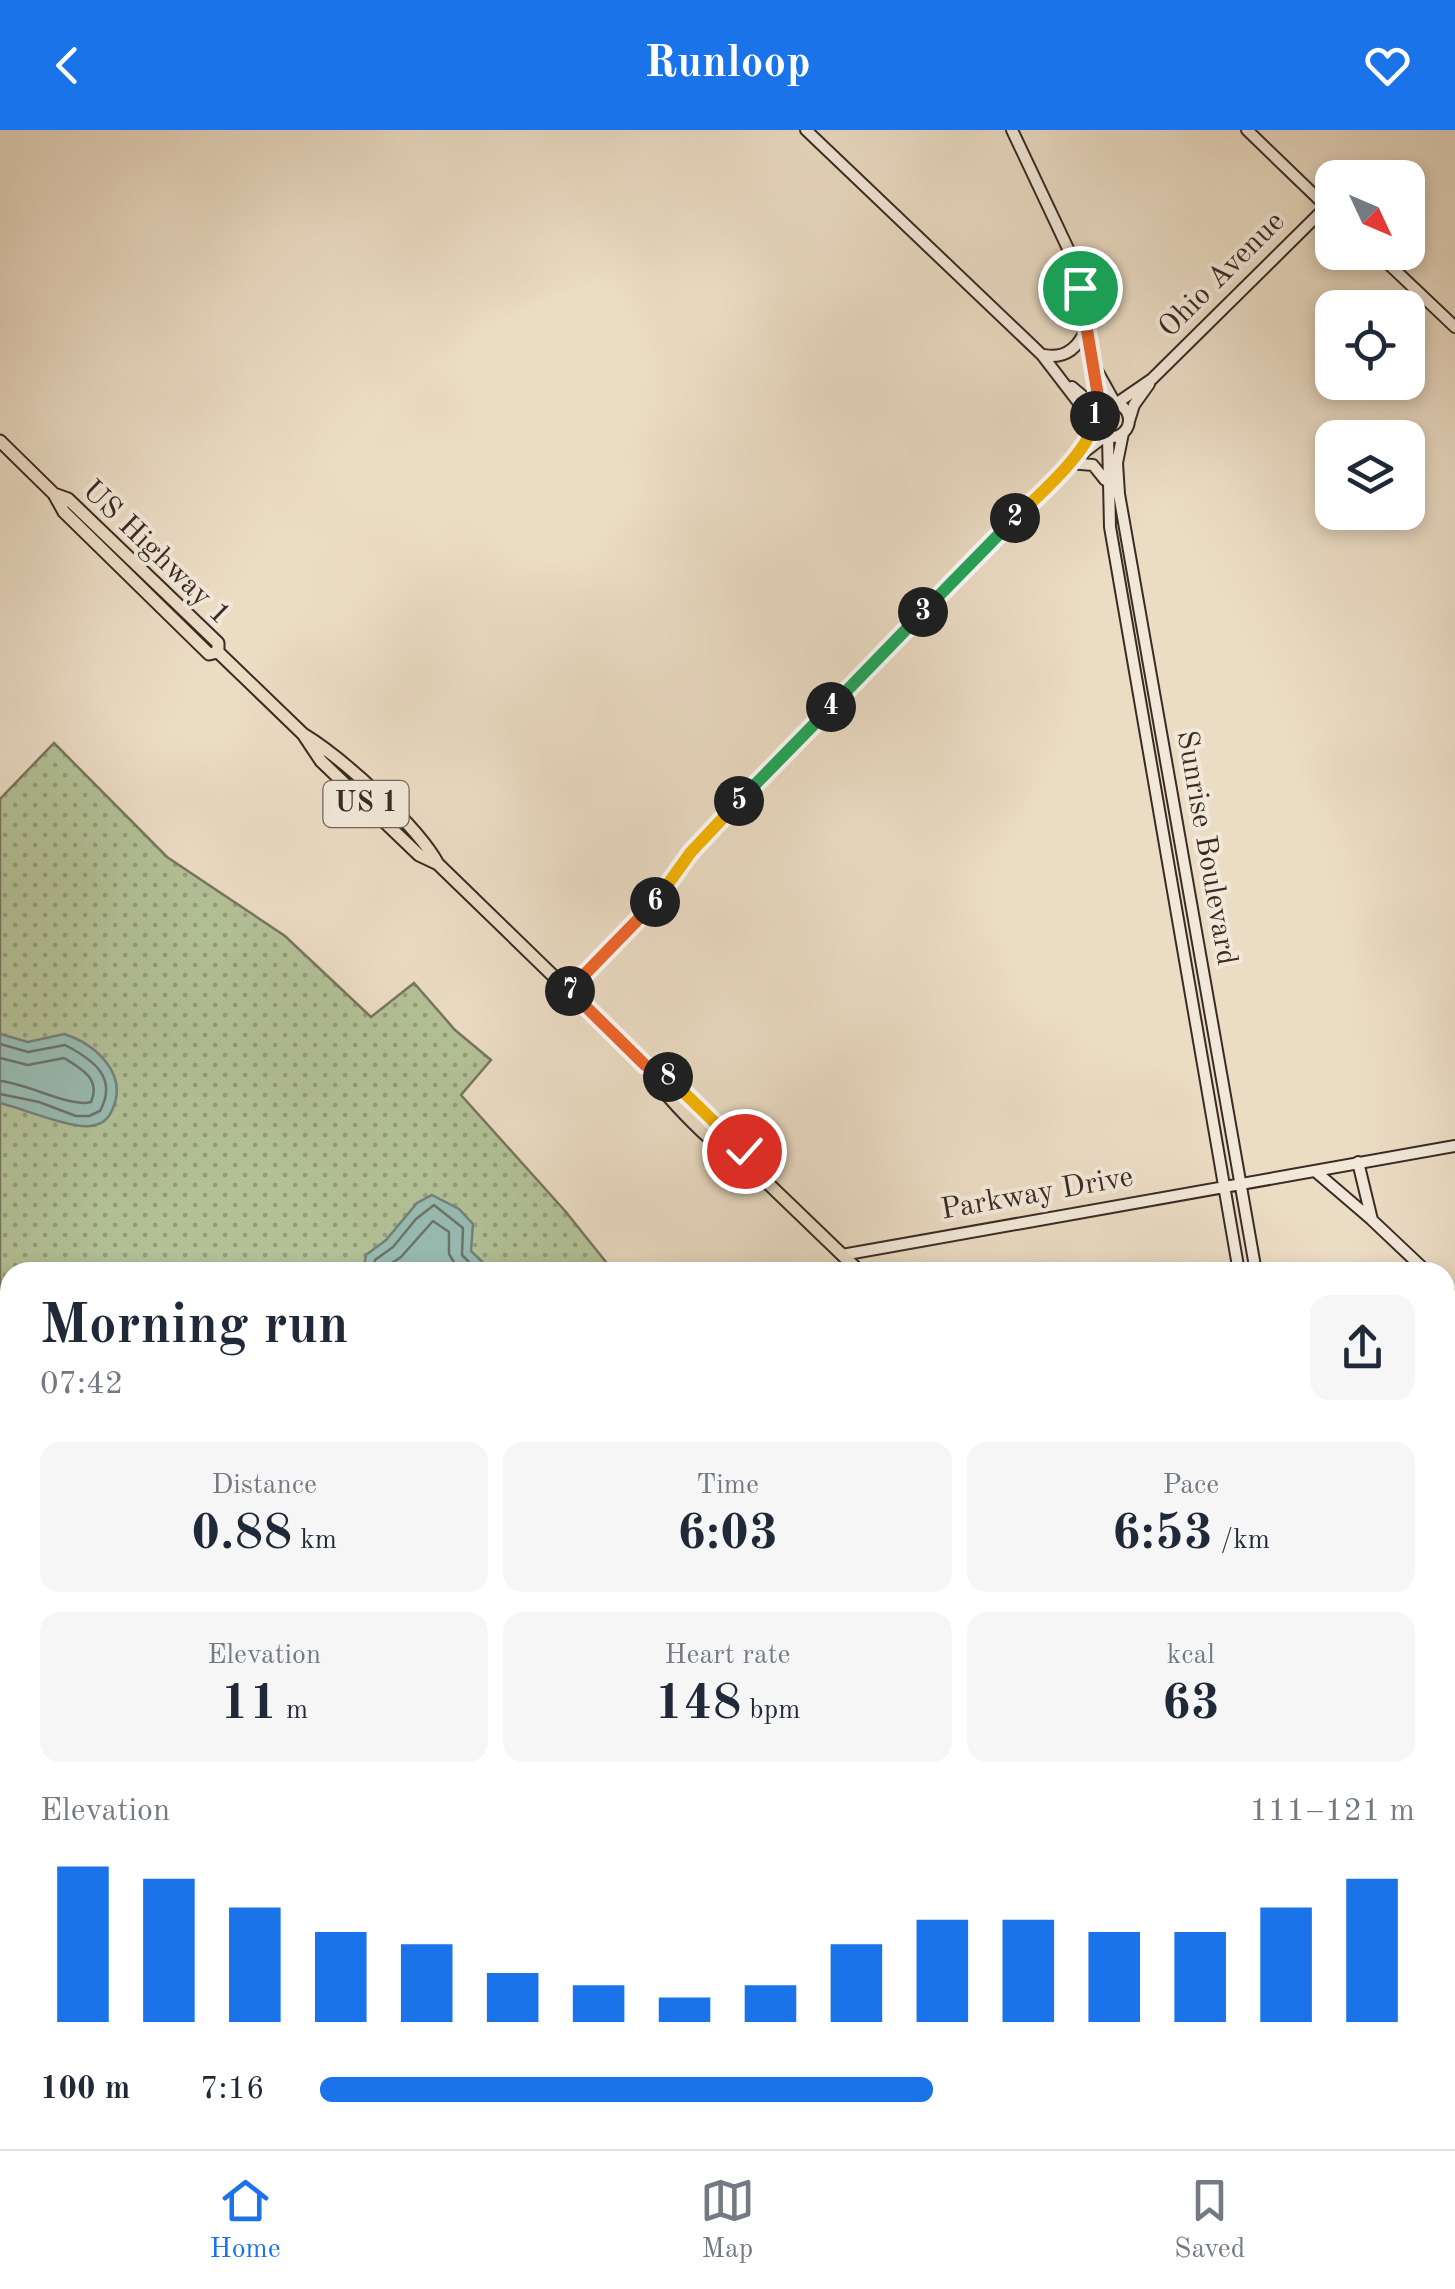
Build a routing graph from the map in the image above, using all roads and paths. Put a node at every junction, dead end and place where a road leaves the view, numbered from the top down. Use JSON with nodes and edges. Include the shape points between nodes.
{"nodes":[{"id":1,"x":806,"y":130,"type":"edge"},
{"id":2,"x":1012,"y":130,"type":"edge"},
{"id":3,"x":1247,"y":130,"type":"edge"},
{"id":4,"x":1315,"y":195,"type":"edge"},
{"id":5,"x":1315,"y":223,"type":"edge"},
{"id":6,"x":1395,"y":270,"type":"edge"},
{"id":7,"x":1455,"y":327,"type":"edge"},
{"id":8,"x":1085,"y":330,"type":"junction"},
{"id":9,"x":1042,"y":355,"type":"junction"},
{"id":10,"x":1092,"y":362,"type":"junction"},
{"id":11,"x":1152,"y":379,"type":"junction"},
{"id":12,"x":1064,"y":380,"type":"junction"},
{"id":13,"x":1116,"y":403,"type":"junction"},
{"id":14,"x":1099,"y":408,"type":"junction"},
{"id":15,"x":1129,"y":421,"type":"junction"},
{"id":16,"x":1095,"y":424,"type":"junction"},
{"id":17,"x":1123,"y":433,"type":"junction"},
{"id":18,"x":1106,"y":436,"type":"junction"},
{"id":19,"x":0,"y":441,"type":"edge"},
{"id":20,"x":1070,"y":463,"type":"junction"},
{"id":21,"x":1107,"y":486,"type":"junction"},
{"id":22,"x":564,"y":985,"type":"junction"},
{"id":23,"x":1455,"y":1146,"type":"edge"},
{"id":24,"x":1358,"y":1162,"type":"junction"},
{"id":25,"x":1314,"y":1172,"type":"junction"},
{"id":26,"x":1241,"y":1184,"type":"junction"},
{"id":27,"x":1226,"y":1186,"type":"junction"},
{"id":28,"x":1372,"y":1220,"type":"junction"},
{"id":29,"x":842,"y":1256,"type":"junction"},
{"id":30,"x":849,"y":1262,"type":"edge"},
{"id":31,"x":1238,"y":1262,"type":"edge"},
{"id":32,"x":1254,"y":1262,"type":"edge"},
{"id":33,"x":1416,"y":1262,"type":"edge"}],
"edges":[{"from":1,"to":9,"type":"street"},
{"from":2,"to":8,"type":"street","via":[[1071,256]]},
{"from":3,"to":4,"type":"street"},
{"from":5,"to":11,"type":"street","name":"Ohio Avenue"},
{"from":6,"to":7,"type":"street"},
{"from":8,"to":9,"type":"street","via":[[1068,353]]},
{"from":8,"to":10,"type":"street"},
{"from":9,"to":12,"type":"street"},
{"from":10,"to":13,"type":"street"},
{"from":10,"to":14,"type":"street"},
{"from":11,"to":13,"type":"street","name":"Ohio Avenue"},
{"from":11,"to":15,"type":"street","name":"Ohio Avenue"},
{"from":12,"to":14,"type":"street"},
{"from":12,"to":16,"type":"street"},
{"from":13,"to":14,"type":"street"},
{"from":13,"to":15,"type":"street"},
{"from":14,"to":16,"type":"street"},
{"from":15,"to":17,"type":"street"},
{"from":16,"to":18,"type":"street"},
{"from":16,"to":20,"type":"street"},
{"from":17,"to":18,"type":"street"},
{"from":17,"to":26,"type":"street","name":"Sunrise Boulevard","via":[[1118,494]]},
{"from":18,"to":20,"type":"street"},
{"from":18,"to":21,"type":"street","name":"Sunrise Boulevard"},
{"from":19,"to":22,"type":"main road","name":"US Highway 1","number":"US 1","via":[[209,654],[218,652],[303,734],[330,750]]},
{"from":20,"to":21,"type":"street","via":[[1093,465]]},
{"from":20,"to":22,"type":"street","via":[[704,836],[648,910],[584,975]]},
{"from":21,"to":27,"type":"street","name":"Sunrise Boulevard","via":[[1128,643]]},
{"from":22,"to":29,"type":"main road","name":"US Highway 1","number":"US 1","via":[[744,1151],[752,1168]]},
{"from":23,"to":24,"type":"street","name":"Parkway Drive"},
{"from":24,"to":25,"type":"street","name":"Parkway Drive"},
{"from":24,"to":28,"type":"street"},
{"from":25,"to":26,"type":"street","name":"Parkway Drive"},
{"from":25,"to":28,"type":"street"},
{"from":26,"to":27,"type":"street","name":"Parkway Drive"},
{"from":26,"to":32,"type":"street","name":"Sunrise Boulevard"},
{"from":27,"to":29,"type":"street","name":"Parkway Drive"},
{"from":27,"to":31,"type":"street","name":"Sunrise Boulevard"},
{"from":28,"to":33,"type":"street"},
{"from":29,"to":30,"type":"main road","name":"US Highway 1","number":"US 1"}]}
